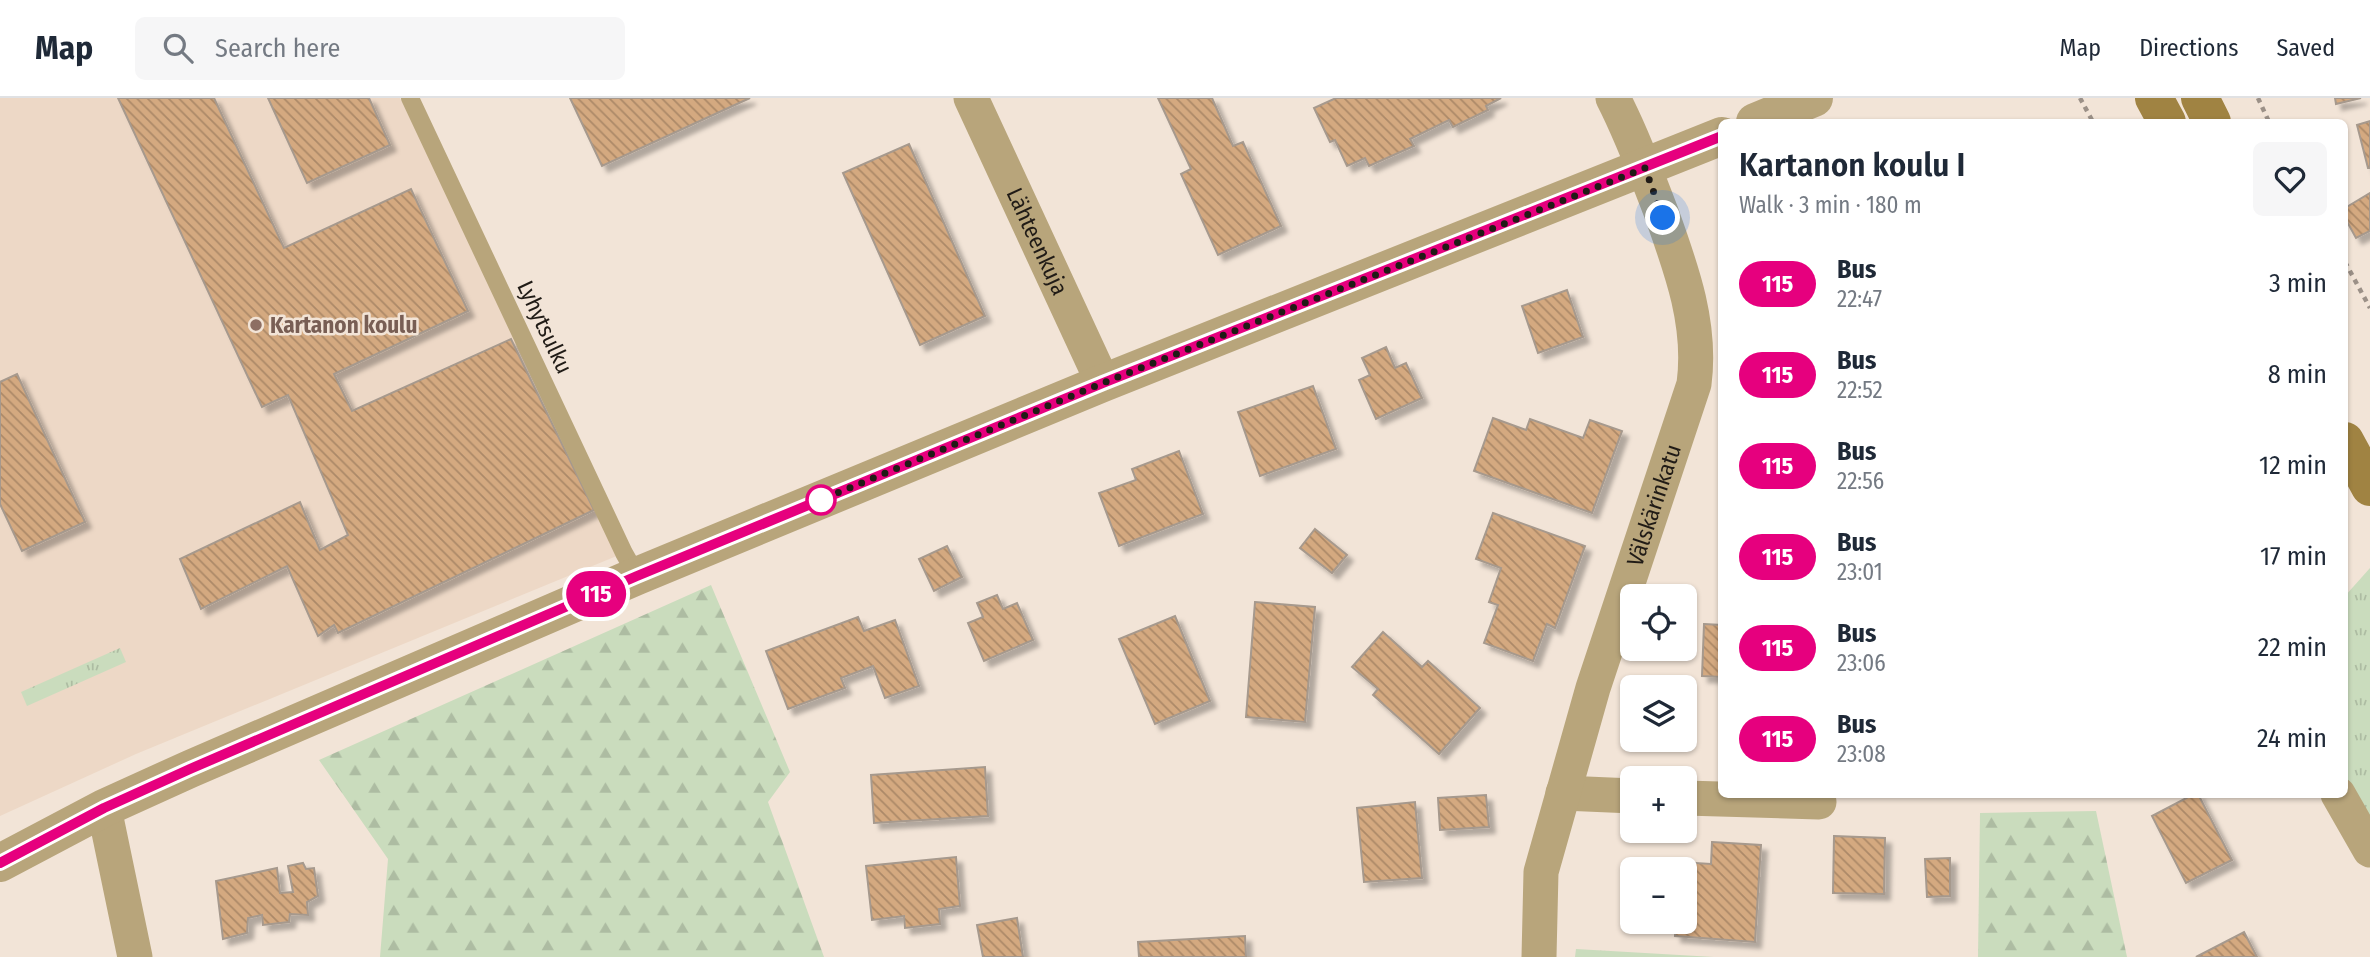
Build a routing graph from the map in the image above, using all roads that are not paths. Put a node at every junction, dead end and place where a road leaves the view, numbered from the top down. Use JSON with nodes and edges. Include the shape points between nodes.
{"nodes":[{"id":1,"x":410,"y":98,"type":"edge"},
{"id":2,"x":971,"y":98,"type":"edge"},
{"id":3,"x":1613,"y":98,"type":"edge"},
{"id":4,"x":1814,"y":98,"type":"edge"},
{"id":5,"x":2154,"y":98,"type":"edge"},
{"id":6,"x":2200,"y":98,"type":"edge"},
{"id":7,"x":1762,"y":119,"type":"edge"},
{"id":8,"x":2165,"y":119,"type":"edge"},
{"id":9,"x":2210,"y":119,"type":"edge"},
{"id":10,"x":1718,"y":138,"type":"edge"},
{"id":11,"x":1645,"y":168,"type":"junction"},
{"id":12,"x":1103,"y":383,"type":"junction"},
{"id":13,"x":637,"y":576,"type":"junction"},
{"id":14,"x":1563,"y":793,"type":"junction"},
{"id":15,"x":1620,"y":795,"type":"edge"},
{"id":16,"x":1697,"y":797,"type":"edge"},
{"id":17,"x":2340,"y":798,"type":"edge"},
{"id":18,"x":1819,"y":802,"type":"dead end"},
{"id":19,"x":104,"y":808,"type":"junction"},
{"id":20,"x":2370,"y":850,"type":"edge"},
{"id":21,"x":0,"y":863,"type":"edge"},
{"id":22,"x":135,"y":957,"type":"edge"},
{"id":23,"x":1539,"y":957,"type":"edge"}],
"edges":[{"from":1,"to":13,"type":"lane","name":"Lyhytsulku"},
{"from":2,"to":12,"type":"street","name":"Lähteenkuja"},
{"from":3,"to":11,"type":"street","name":"Välskärinkatu"},
{"from":4,"to":7,"type":"street"},
{"from":5,"to":8,"type":"main road"},
{"from":6,"to":9,"type":"main road"},
{"from":10,"to":11,"type":"street"},
{"from":11,"to":12,"type":"street"},
{"from":11,"to":14,"type":"street","name":"Välskärinkatu","via":[[1681,267],[1698,358],[1694,384]]},
{"from":12,"to":13,"type":"street"},
{"from":13,"to":19,"type":"street"},
{"from":14,"to":15,"type":"street"},
{"from":14,"to":23,"type":"street","name":"Välskärinkatu","via":[[1541,872]]},
{"from":16,"to":18,"type":"street"},
{"from":17,"to":20,"type":"street"},
{"from":19,"to":21,"type":"street"},
{"from":19,"to":22,"type":"street"}]}
